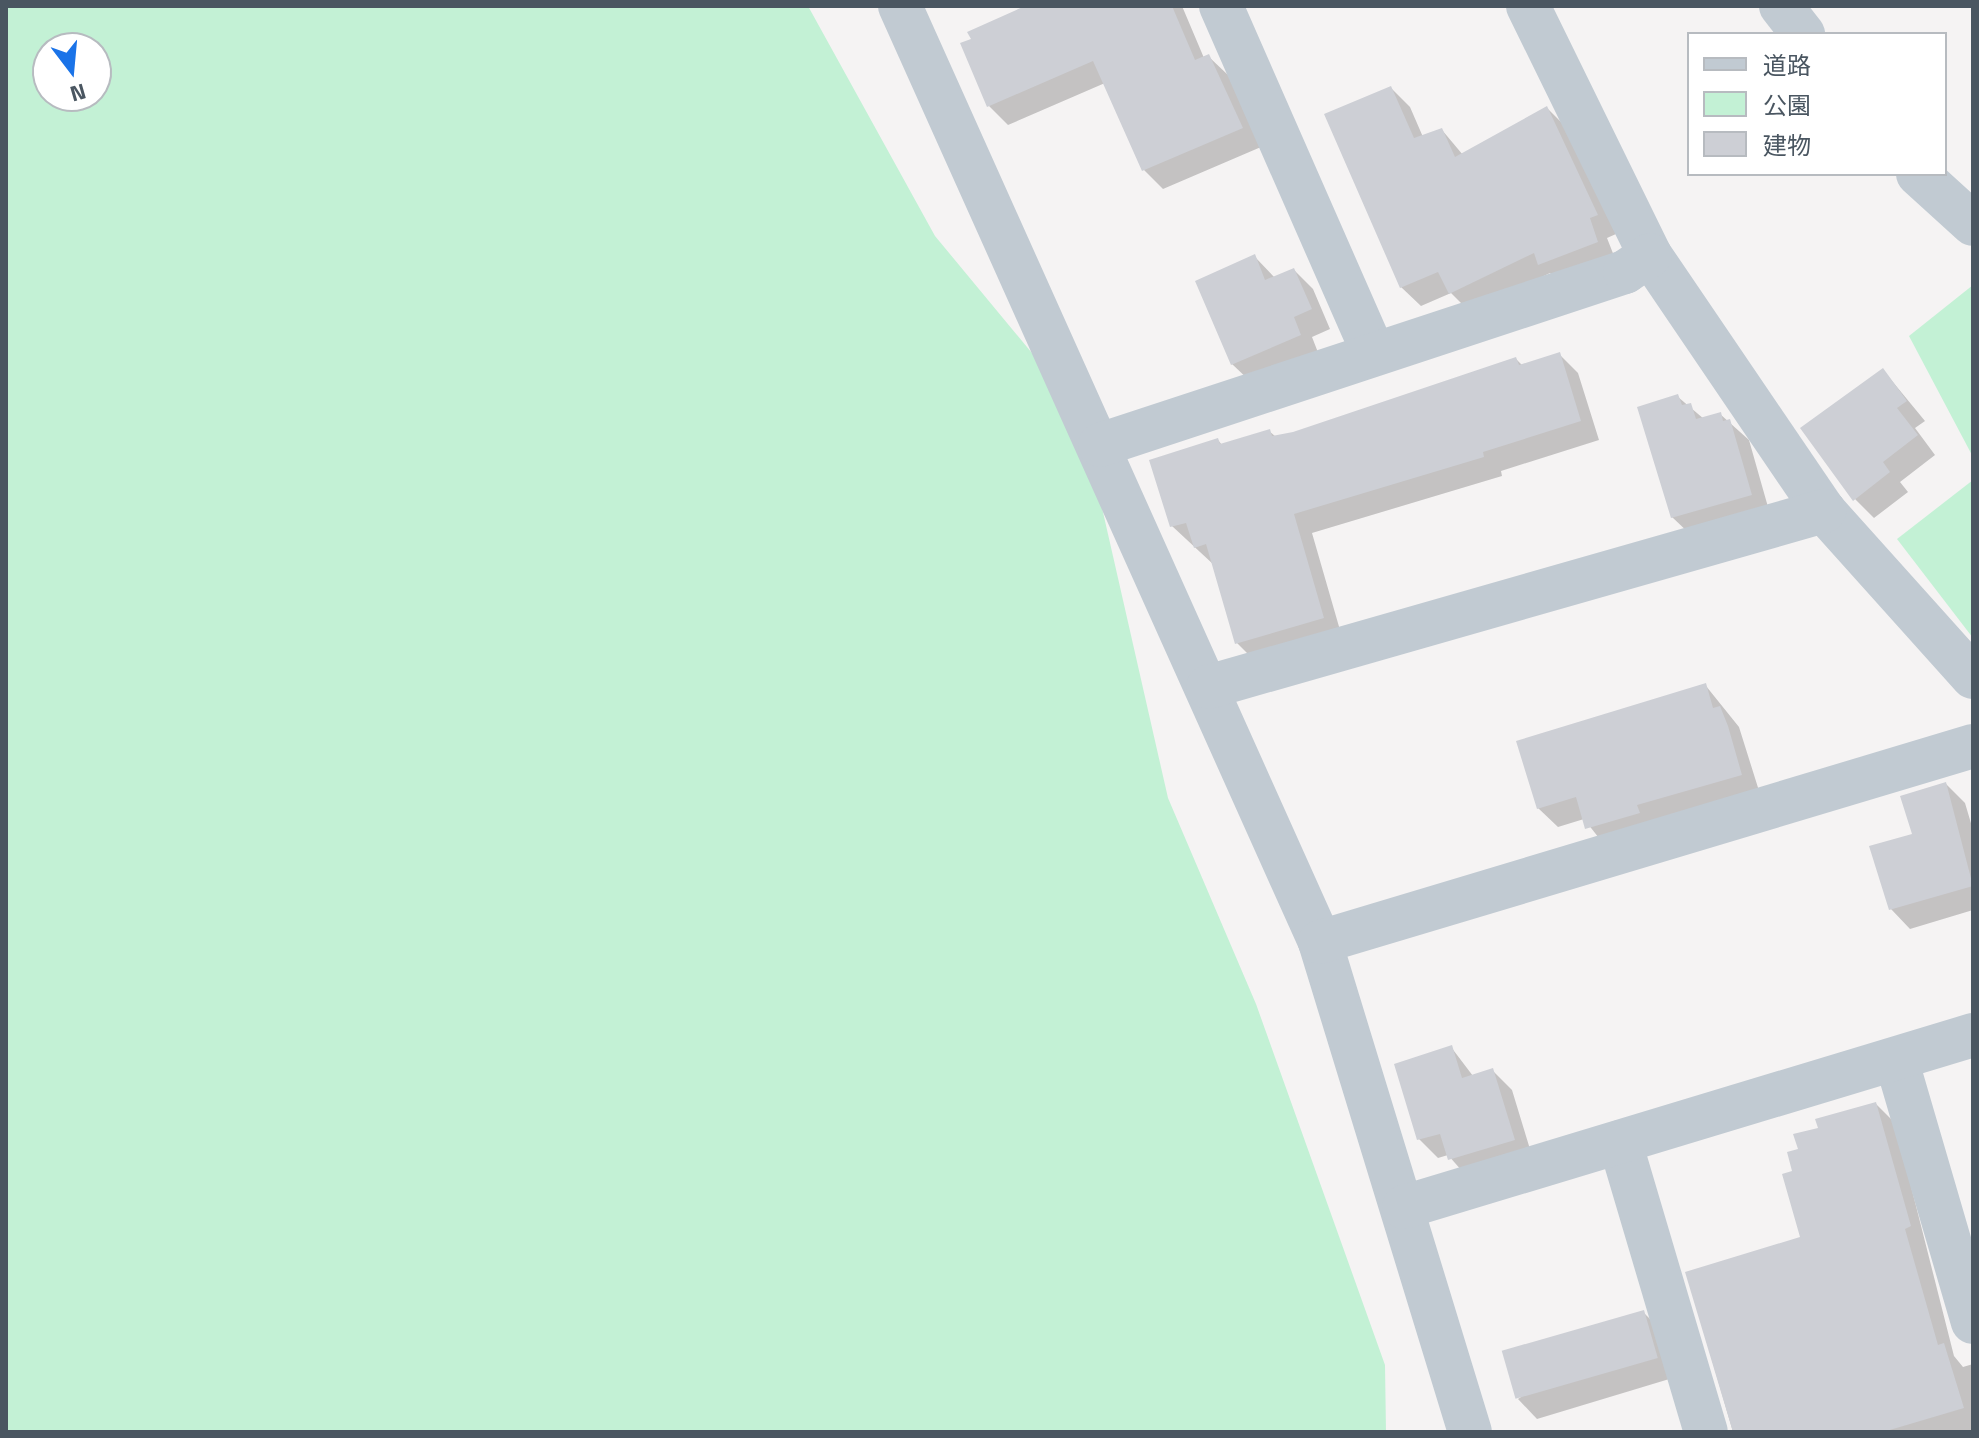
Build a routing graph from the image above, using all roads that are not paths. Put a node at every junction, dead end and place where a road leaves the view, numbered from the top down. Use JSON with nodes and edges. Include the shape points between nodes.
{"nodes":[{"id":1,"x":900,"y":6,"type":"edge"},
{"id":2,"x":1221,"y":6,"type":"edge"},
{"id":3,"x":1528,"y":6,"type":"edge"},
{"id":4,"x":1781,"y":6,"type":"edge"},
{"id":5,"x":1801,"y":32,"type":"edge"},
{"id":6,"x":1920,"y":176,"type":"edge"},
{"id":7,"x":1973,"y":224,"type":"edge"},
{"id":8,"x":1650,"y":255,"type":"junction"},
{"id":9,"x":1374,"y":354,"type":"junction"},
{"id":10,"x":1100,"y":445,"type":"junction"},
{"id":11,"x":1824,"y":511,"type":"junction"},
{"id":12,"x":1973,"y":677,"type":"edge"},
{"id":13,"x":1208,"y":687,"type":"junction"},
{"id":14,"x":1973,"y":746,"type":"edge"},
{"id":15,"x":1320,"y":942,"type":"junction"},
{"id":16,"x":1973,"y":1035,"type":"edge"},
{"id":17,"x":1896,"y":1059,"type":"junction"},
{"id":18,"x":1620,"y":1142,"type":"junction"},
{"id":19,"x":1404,"y":1207,"type":"junction"},
{"id":20,"x":1973,"y":1322,"type":"edge"},
{"id":21,"x":1470,"y":1432,"type":"edge"},
{"id":22,"x":1706,"y":1432,"type":"edge"}],
"edges":[{"from":1,"to":10,"type":"street"},
{"from":2,"to":9,"type":"street"},
{"from":3,"to":8,"type":"street"},
{"from":4,"to":5,"type":"street"},
{"from":6,"to":7,"type":"street"},
{"from":8,"to":9,"type":"street","via":[[1625,272]]},
{"from":8,"to":11,"type":"street"},
{"from":9,"to":10,"type":"street"},
{"from":10,"to":13,"type":"street"},
{"from":11,"to":12,"type":"street"},
{"from":11,"to":13,"type":"street"},
{"from":13,"to":15,"type":"street"},
{"from":14,"to":15,"type":"street"},
{"from":15,"to":19,"type":"street"},
{"from":16,"to":17,"type":"street"},
{"from":17,"to":18,"type":"street"},
{"from":17,"to":20,"type":"street"},
{"from":18,"to":19,"type":"street"},
{"from":18,"to":22,"type":"street"},
{"from":19,"to":21,"type":"street"}]}
